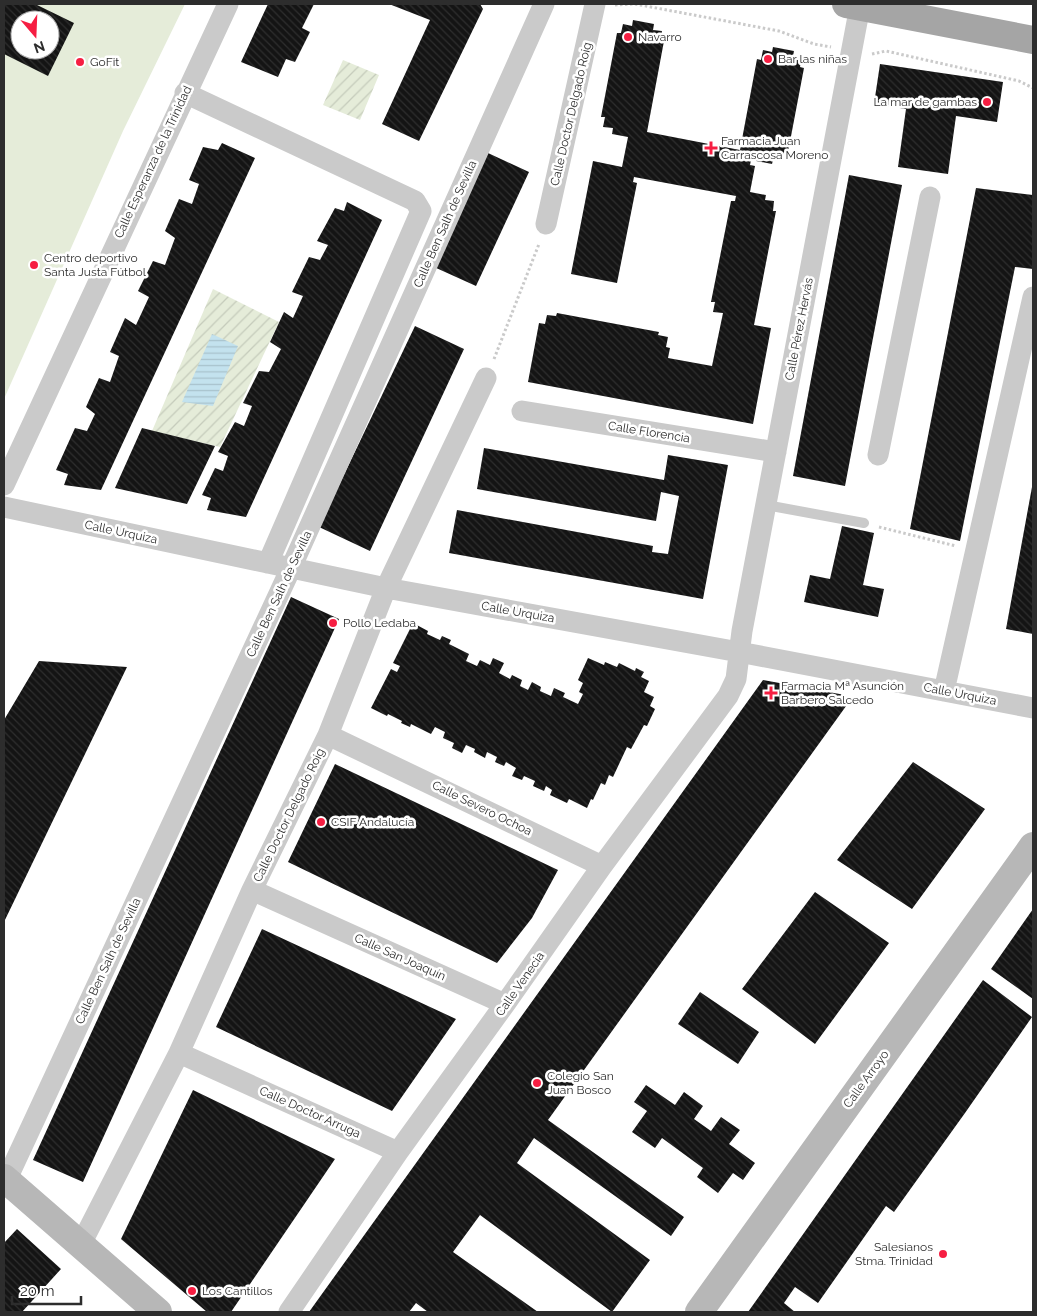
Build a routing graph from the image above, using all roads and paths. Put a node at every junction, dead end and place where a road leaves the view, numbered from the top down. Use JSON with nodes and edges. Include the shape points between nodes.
{"nodes":[{"id":1,"x":228,"y":4,"type":"edge"},
{"id":2,"x":544,"y":4,"type":"edge"},
{"id":3,"x":595,"y":4,"type":"edge"},
{"id":4,"x":606,"y":4,"type":"edge"},
{"id":5,"x":853,"y":5,"type":"edge"},
{"id":6,"x":1033,"y":40,"type":"edge"},
{"id":7,"x":852,"y":51,"type":"junction"},
{"id":8,"x":1033,"y":88,"type":"edge"},
{"id":9,"x":185,"y":93,"type":"junction"},
{"id":10,"x":930,"y":197,"type":"dead end"},
{"id":11,"x":546,"y":224,"type":"joint"},
{"id":12,"x":1033,"y":297,"type":"edge"},
{"id":13,"x":486,"y":378,"type":"joint"},
{"id":14,"x":522,"y":411,"type":"dead end"},
{"id":15,"x":776,"y":452,"type":"junction"},
{"id":16,"x":878,"y":455,"type":"dead end"},
{"id":17,"x":4,"y":485,"type":"edge"},
{"id":18,"x":766,"y":505,"type":"junction"},
{"id":19,"x":4,"y":507,"type":"edge"},
{"id":20,"x":864,"y":523,"type":"joint"},
{"id":21,"x":976,"y":550,"type":"junction"},
{"id":22,"x":268,"y":563,"type":"junction"},
{"id":23,"x":291,"y":568,"type":"junction"},
{"id":24,"x":386,"y":588,"type":"junction"},
{"id":25,"x":739,"y":652,"type":"junction"},
{"id":26,"x":944,"y":691,"type":"junction"},
{"id":27,"x":1033,"y":708,"type":"edge"},
{"id":28,"x":328,"y":735,"type":"junction"},
{"id":29,"x":1033,"y":846,"type":"edge"},
{"id":30,"x":602,"y":866,"type":"junction"},
{"id":31,"x":252,"y":890,"type":"junction"},
{"id":32,"x":505,"y":1004,"type":"junction"},
{"id":33,"x":178,"y":1053,"type":"junction"},
{"id":34,"x":398,"y":1152,"type":"junction"},
{"id":35,"x":5,"y":1180,"type":"edge"},
{"id":36,"x":80,"y":1246,"type":"junction"},
{"id":37,"x":158,"y":1312,"type":"edge"},
{"id":38,"x":289,"y":1312,"type":"edge"},
{"id":39,"x":699,"y":1312,"type":"edge"}],
"edges":[{"from":1,"to":9,"type":"street","name":"Calle Esperanza de la Trinidad"},
{"from":2,"to":23,"type":"street","name":"Calle Ben Salh de Sevilla"},
{"from":3,"to":11,"type":"street","name":"Calle Doctor Delgado Roig"},
{"from":4,"to":7,"type":"path","via":[[634,4],[779,31],[814,44]]},
{"from":5,"to":6,"type":"main road"},
{"from":5,"to":7,"type":"street","name":"Calle Pérez Hervás"},
{"from":7,"to":8,"type":"path","via":[[868,55],[886,51],[1019,81]]},
{"from":7,"to":15,"type":"street","name":"Calle Pérez Hervás"},
{"from":9,"to":17,"type":"street","name":"Calle Esperanza de la Trinidad"},
{"from":9,"to":22,"type":"street","via":[[415,201],[421,212]]},
{"from":10,"to":16,"type":"street"},
{"from":11,"to":13,"type":"path"},
{"from":12,"to":21,"type":"street"},
{"from":13,"to":24,"type":"street","name":"Calle Doctor Delgado Roig"},
{"from":14,"to":15,"type":"street","name":"Calle Florencia"},
{"from":15,"to":18,"type":"street","name":"Calle Pérez Hervás"},
{"from":18,"to":20,"type":"lane"},
{"from":18,"to":25,"type":"street","name":"Calle Pérez Hervás"},
{"from":19,"to":22,"type":"street","name":"Calle Urquiza"},
{"from":20,"to":21,"type":"path"},
{"from":21,"to":26,"type":"street"},
{"from":22,"to":23,"type":"street","name":"Calle Urquiza"},
{"from":23,"to":24,"type":"street","name":"Calle Urquiza"},
{"from":23,"to":35,"type":"street","name":"Calle Ben Salh de Sevilla"},
{"from":24,"to":25,"type":"street","name":"Calle Urquiza"},
{"from":24,"to":28,"type":"street","name":"Calle Doctor Delgado Roig"},
{"from":25,"to":26,"type":"street","name":"Calle Urquiza"},
{"from":25,"to":30,"type":"street","name":"Calle Venecia","via":[[736,678],[728,696]]},
{"from":26,"to":27,"type":"street","name":"Calle Urquiza"},
{"from":28,"to":30,"type":"street","name":"Calle Severo Ochoa"},
{"from":28,"to":31,"type":"street","name":"Calle Doctor Delgado Roig"},
{"from":29,"to":39,"type":"main road","name":"Calle Arroyo"},
{"from":30,"to":32,"type":"street","name":"Calle Venecia"},
{"from":31,"to":32,"type":"street","name":"Calle San Joaquín"},
{"from":31,"to":33,"type":"street","name":"Calle Doctor Delgado Roig"},
{"from":32,"to":34,"type":"street","name":"Calle Venecia"},
{"from":33,"to":34,"type":"street","name":"Calle Doctor Arruga"},
{"from":33,"to":36,"type":"street","name":"Calle Doctor Delgado Roig"},
{"from":34,"to":38,"type":"street","name":"Calle Venecia"},
{"from":35,"to":36,"type":"main road"},
{"from":36,"to":37,"type":"main road"}]}
